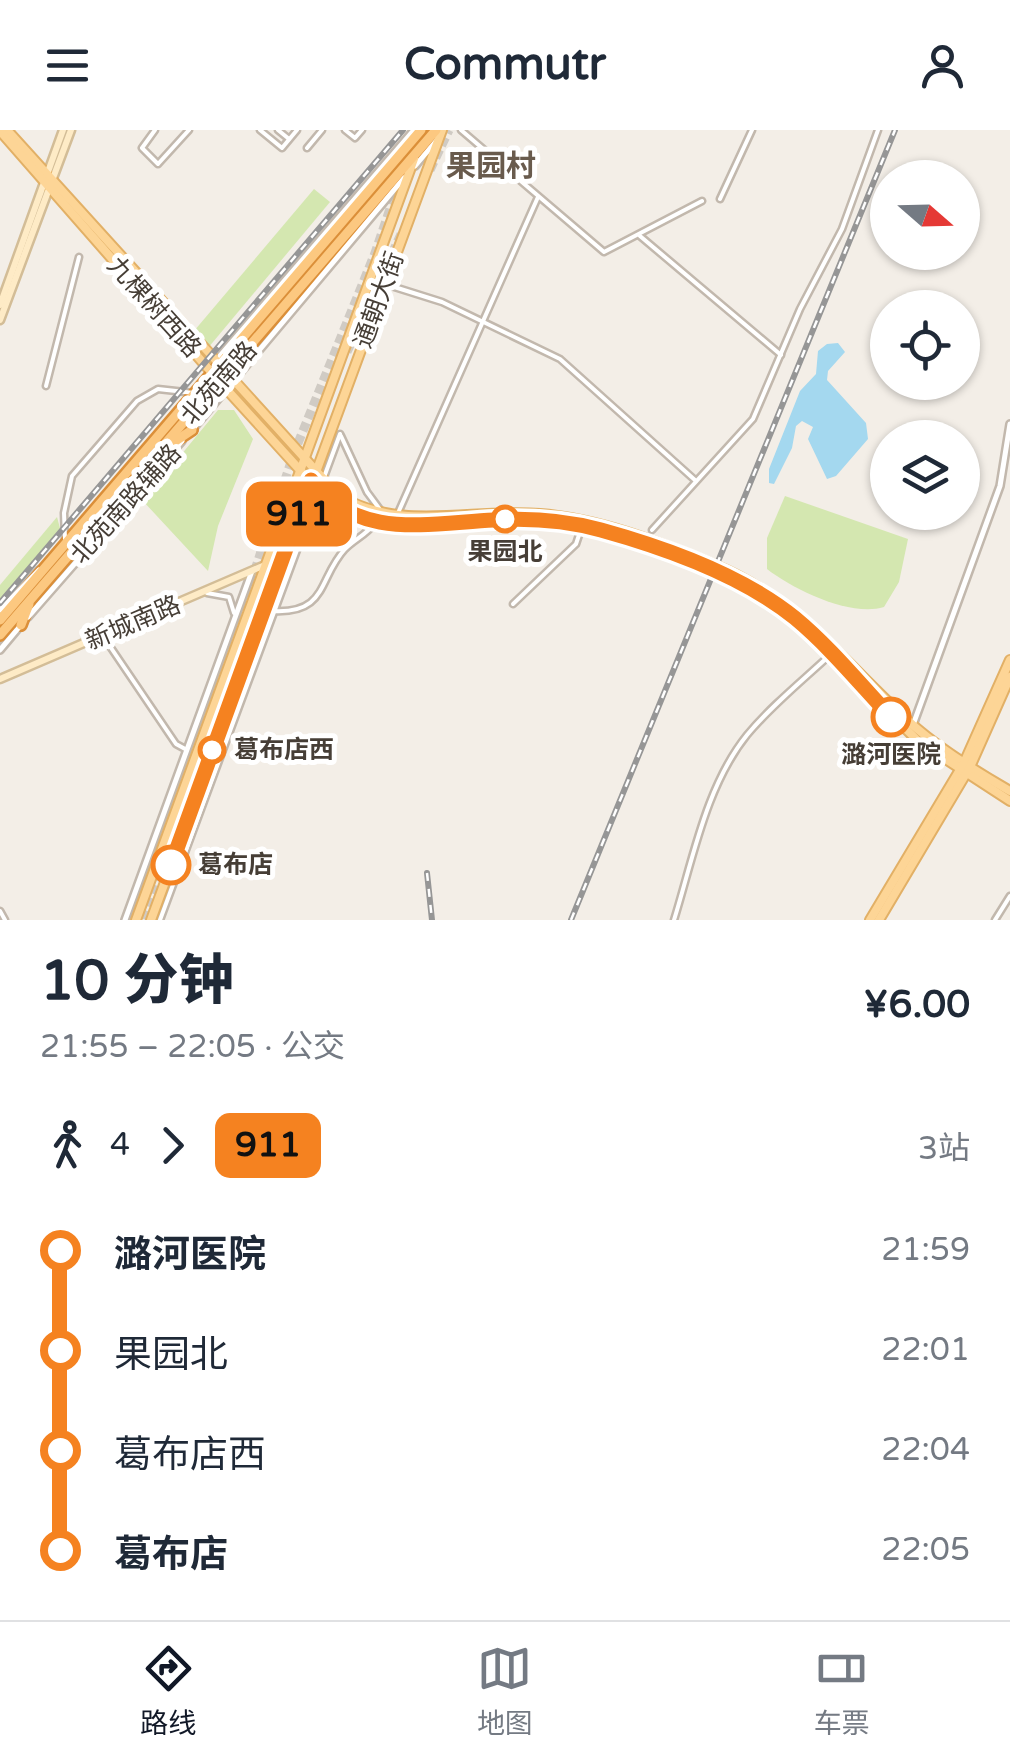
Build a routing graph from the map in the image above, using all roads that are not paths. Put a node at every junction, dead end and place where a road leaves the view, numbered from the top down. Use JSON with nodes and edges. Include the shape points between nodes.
{"nodes":[{"id":1,"x":4,"y":130,"type":"edge"},
{"id":2,"x":63,"y":130,"type":"edge"},
{"id":3,"x":71,"y":130,"type":"edge"},
{"id":4,"x":155,"y":130,"type":"edge"},
{"id":5,"x":189,"y":130,"type":"edge"},
{"id":6,"x":260,"y":130,"type":"edge"},
{"id":7,"x":278,"y":130,"type":"edge"},
{"id":8,"x":297,"y":130,"type":"edge"},
{"id":9,"x":322,"y":130,"type":"edge"},
{"id":10,"x":345,"y":130,"type":"edge"},
{"id":11,"x":362,"y":130,"type":"edge"},
{"id":12,"x":420,"y":130,"type":"edge"},
{"id":13,"x":461,"y":130,"type":"edge"},
{"id":14,"x":752,"y":130,"type":"edge"},
{"id":15,"x":878,"y":130,"type":"edge"},
{"id":16,"x":441,"y":132,"type":"edge"},
{"id":17,"x":290,"y":139,"type":"junction"},
{"id":18,"x":307,"y":148,"type":"dead end"},
{"id":19,"x":415,"y":156,"type":"junction"},
{"id":20,"x":408,"y":173,"type":"junction"},
{"id":21,"x":48,"y":179,"type":"junction"},
{"id":22,"x":538,"y":198,"type":"junction"},
{"id":23,"x":720,"y":200,"type":"dead end"},
{"id":24,"x":702,"y":201,"type":"dead end"},
{"id":25,"x":640,"y":236,"type":"junction"},
{"id":26,"x":79,"y":256,"type":"dead end"},
{"id":27,"x":306,"y":268,"type":"junction"},
{"id":28,"x":285,"y":281,"type":"junction"},
{"id":29,"x":385,"y":284,"type":"junction"},
{"id":30,"x":0,"y":305,"type":"edge"},
{"id":31,"x":0,"y":320,"type":"edge"},
{"id":32,"x":483,"y":322,"type":"junction"},
{"id":33,"x":780,"y":355,"type":"junction"},
{"id":34,"x":223,"y":379,"type":"junction"},
{"id":35,"x":46,"y":386,"type":"dead end"},
{"id":36,"x":197,"y":394,"type":"junction"},
{"id":37,"x":1010,"y":424,"type":"edge"},
{"id":38,"x":192,"y":430,"type":"junction"},
{"id":39,"x":336,"y":431,"type":"junction"},
{"id":40,"x":157,"y":453,"type":"junction"},
{"id":41,"x":304,"y":458,"type":"junction"},
{"id":42,"x":300,"y":468,"type":"junction"},
{"id":43,"x":315,"y":470,"type":"junction"},
{"id":44,"x":323,"y":479,"type":"junction"},
{"id":45,"x":311,"y":480,"type":"junction"},
{"id":46,"x":696,"y":482,"type":"junction"},
{"id":47,"x":319,"y":491,"type":"junction"},
{"id":48,"x":384,"y":515,"type":"junction"},
{"id":49,"x":396,"y":516,"type":"junction"},
{"id":50,"x":375,"y":523,"type":"junction"},
{"id":51,"x":582,"y":526,"type":"junction"},
{"id":52,"x":652,"y":530,"type":"dead end"},
{"id":53,"x":66,"y":544,"type":"junction"},
{"id":54,"x":53,"y":558,"type":"junction"},
{"id":55,"x":265,"y":565,"type":"junction"},
{"id":56,"x":252,"y":571,"type":"junction"},
{"id":57,"x":202,"y":593,"type":"junction"},
{"id":58,"x":31,"y":599,"type":"junction"},
{"id":59,"x":513,"y":604,"type":"dead end"},
{"id":60,"x":0,"y":610,"type":"edge"},
{"id":61,"x":269,"y":611,"type":"junction"},
{"id":62,"x":235,"y":618,"type":"junction"},
{"id":63,"x":0,"y":620,"type":"edge"},
{"id":64,"x":21,"y":625,"type":"junction"},
{"id":65,"x":0,"y":635,"type":"edge"},
{"id":66,"x":102,"y":636,"type":"junction"},
{"id":67,"x":0,"y":650,"type":"edge"},
{"id":68,"x":830,"y":655,"type":"junction"},
{"id":69,"x":1010,"y":660,"type":"edge"},
{"id":70,"x":1010,"y":677,"type":"edge"},
{"id":71,"x":0,"y":678,"type":"edge"},
{"id":72,"x":913,"y":725,"type":"junction"},
{"id":73,"x":187,"y":750,"type":"junction"},
{"id":74,"x":965,"y":769,"type":"junction"},
{"id":75,"x":1010,"y":791,"type":"edge"},
{"id":76,"x":1010,"y":802,"type":"edge"},
{"id":77,"x":196,"y":824,"type":"junction"},
{"id":78,"x":173,"y":858,"type":"junction"},
{"id":79,"x":1010,"y":896,"type":"edge"},
{"id":80,"x":0,"y":911,"type":"edge"},
{"id":81,"x":5,"y":920,"type":"edge"},
{"id":82,"x":125,"y":920,"type":"edge"},
{"id":83,"x":136,"y":920,"type":"edge"},
{"id":84,"x":152,"y":920,"type":"edge"},
{"id":85,"x":160,"y":920,"type":"edge"},
{"id":86,"x":674,"y":920,"type":"edge"},
{"id":87,"x":870,"y":920,"type":"edge"},
{"id":88,"x":879,"y":920,"type":"edge"},
{"id":89,"x":995,"y":920,"type":"edge"}],
"edges":[{"from":1,"to":21,"type":"main road","name":"九棵树西路"},
{"from":2,"to":21,"type":"main road"},
{"from":3,"to":21,"type":"main road"},
{"from":4,"to":5,"type":"street","via":[[142,148],[158,164]]},
{"from":6,"to":17,"type":"street","via":[[282,148]]},
{"from":7,"to":17,"type":"street"},
{"from":8,"to":17,"type":"street"},
{"from":9,"to":18,"type":"street"},
{"from":10,"to":11,"type":"street","via":[[355,138]]},
{"from":12,"to":19,"type":"main road","name":"通朝大街"},
{"from":12,"to":27,"type":"highway","name":"北苑南路"},
{"from":12,"to":28,"type":"street","name":"北苑南路辅路"},
{"from":13,"to":22,"type":"street"},
{"from":14,"to":23,"type":"street"},
{"from":15,"to":33,"type":"street","via":[[842,229]]},
{"from":16,"to":19,"type":"highway","name":"北苑南路"},
{"from":16,"to":20,"type":"street","name":"北苑南路辅路"},
{"from":16,"to":29,"type":"main road","name":"通朝大街"},
{"from":19,"to":20,"type":"main road","name":"通朝大街"},
{"from":19,"to":34,"type":"highway","name":"北苑南路"},
{"from":20,"to":34,"type":"street","name":"北苑南路辅路"},
{"from":20,"to":41,"type":"main road","name":"通朝大街"},
{"from":21,"to":30,"type":"main road"},
{"from":21,"to":31,"type":"main road"},
{"from":21,"to":34,"type":"main road","name":"九棵树西路"},
{"from":22,"to":25,"type":"street","via":[[604,252]]},
{"from":22,"to":32,"type":"street"},
{"from":24,"to":25,"type":"street"},
{"from":25,"to":33,"type":"street"},
{"from":26,"to":35,"type":"street"},
{"from":27,"to":28,"type":"highway"},
{"from":27,"to":34,"type":"highway","name":"北苑南路"},
{"from":28,"to":34,"type":"street","name":"北苑南路辅路","via":[[220,356]]},
{"from":29,"to":32,"type":"street"},
{"from":29,"to":39,"type":"main road","name":"通朝大街"},
{"from":32,"to":46,"type":"street","via":[[560,359]]},
{"from":32,"to":49,"type":"street"},
{"from":33,"to":46,"type":"street","via":[[749,426]]},
{"from":34,"to":36,"type":"highway","name":"北苑南路"},
{"from":34,"to":38,"type":"street","name":"北苑南路辅路"},
{"from":34,"to":40,"type":"highway","name":"北苑南路"},
{"from":34,"to":41,"type":"main road","name":"九棵树西路"},
{"from":34,"to":42,"type":"main road","name":"九棵树西路"},
{"from":36,"to":53,"type":"highway","name":"北苑南路"},
{"from":36,"to":53,"type":"street","via":[[167,388],[136,401],[69,482]]},
{"from":37,"to":72,"type":"street","via":[[1000,486]]},
{"from":38,"to":40,"type":"highway"},
{"from":38,"to":64,"type":"street","name":"北苑南路辅路"},
{"from":39,"to":43,"type":"main road","name":"通朝大街"},
{"from":39,"to":44,"type":"street"},
{"from":39,"to":48,"type":"street"},
{"from":40,"to":58,"type":"highway","name":"北苑南路"},
{"from":41,"to":42,"type":"main road","name":"通朝大街"},
{"from":41,"to":43,"type":"main road","name":"九棵树西路"},
{"from":42,"to":45,"type":"main road","name":"九棵树西路"},
{"from":42,"to":55,"type":"main road","name":"通朝大街"},
{"from":43,"to":44,"type":"main road","name":"九棵树西路"},
{"from":43,"to":45,"type":"main road","name":"通朝大街"},
{"from":44,"to":47,"type":"street"},
{"from":44,"to":48,"type":"main road","name":"九棵树西路","via":[[350,502]]},
{"from":45,"to":47,"type":"main road","name":"九棵树西路"},
{"from":45,"to":61,"type":"main road","name":"通朝大街"},
{"from":46,"to":52,"type":"street"},
{"from":47,"to":50,"type":"main road","via":[[344,512]]},
{"from":47,"to":61,"type":"street"},
{"from":48,"to":49,"type":"main road"},
{"from":49,"to":72,"type":"main road","via":[[500,512],[574,518],[720,566],[798,612]]},
{"from":50,"to":51,"type":"main road","via":[[500,519]]},
{"from":50,"to":61,"type":"street","via":[[346,549],[314,600]]},
{"from":51,"to":59,"type":"street","via":[[576,544]]},
{"from":51,"to":68,"type":"main road","via":[[746,586],[794,618]]},
{"from":53,"to":54,"type":"highway","name":"北苑南路"},
{"from":54,"to":60,"type":"street"},
{"from":54,"to":63,"type":"highway","name":"北苑南路"},
{"from":55,"to":56,"type":"main road","name":"新城南路"},
{"from":55,"to":83,"type":"main road","name":"通朝大街"},
{"from":56,"to":57,"type":"main road","name":"新城南路"},
{"from":56,"to":62,"type":"street"},
{"from":57,"to":62,"type":"street","via":[[229,597]]},
{"from":57,"to":66,"type":"main road","name":"新城南路"},
{"from":58,"to":64,"type":"highway"},
{"from":58,"to":65,"type":"highway","name":"北苑南路"},
{"from":61,"to":77,"type":"street"},
{"from":61,"to":78,"type":"main road","name":"通朝大街"},
{"from":62,"to":73,"type":"street"},
{"from":64,"to":67,"type":"street","name":"北苑南路辅路"},
{"from":66,"to":71,"type":"main road","name":"新城南路"},
{"from":66,"to":73,"type":"street","via":[[176,744]]},
{"from":68,"to":74,"type":"main road","via":[[918,742]]},
{"from":68,"to":86,"type":"street","via":[[733,755]]},
{"from":69,"to":74,"type":"main road"},
{"from":70,"to":74,"type":"main road"},
{"from":72,"to":74,"type":"main road"},
{"from":73,"to":82,"type":"street"},
{"from":74,"to":75,"type":"main road"},
{"from":74,"to":76,"type":"main road"},
{"from":74,"to":87,"type":"main road"},
{"from":74,"to":88,"type":"main road"},
{"from":77,"to":78,"type":"street"},
{"from":77,"to":85,"type":"street"},
{"from":78,"to":84,"type":"main road","name":"通朝大街"},
{"from":79,"to":89,"type":"street"},
{"from":80,"to":81,"type":"street"}]}
